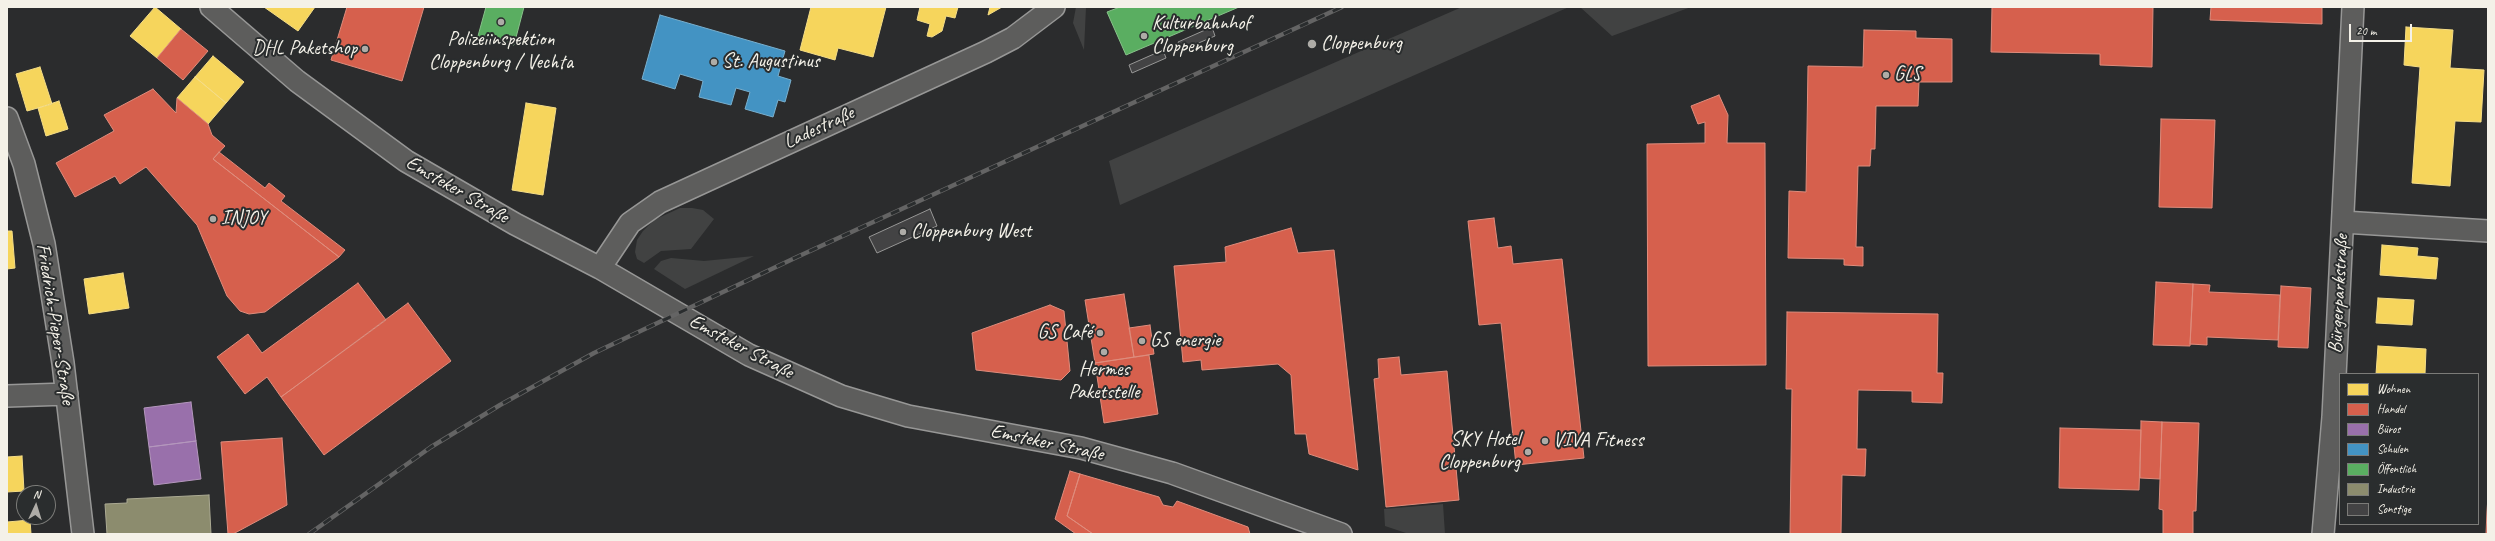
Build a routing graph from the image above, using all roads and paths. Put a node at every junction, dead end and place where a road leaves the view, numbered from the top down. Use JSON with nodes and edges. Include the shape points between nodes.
{"nodes":[{"id":1,"x":211,"y":7,"type":"edge"},
{"id":2,"x":1054,"y":7,"type":"edge"},
{"id":3,"x":2353,"y":7,"type":"edge"},
{"id":4,"x":7,"y":118,"type":"edge"},
{"id":5,"x":2343,"y":222,"type":"junction"},
{"id":6,"x":2488,"y":231,"type":"edge"},
{"id":7,"x":600,"y":268,"type":"junction"},
{"id":8,"x":66,"y":394,"type":"junction"},
{"id":9,"x":7,"y":396,"type":"edge"},
{"id":10,"x":83,"y":534,"type":"edge"},
{"id":11,"x":1340,"y":534,"type":"edge"},
{"id":12,"x":2323,"y":534,"type":"edge"}],
"edges":[{"from":1,"to":7,"type":"street","name":"Emsteker Straße","via":[[297,82],[390,150],[507,220]]},
{"from":2,"to":7,"type":"street","name":"Ladestraße","via":[[1013,38],[986,52],[660,202],[630,223]]},
{"from":3,"to":5,"type":"street","name":"Bürgerparkstraße"},
{"from":4,"to":8,"type":"street","name":"Friedrich-Pieper-Straße","via":[[24,164],[44,244]]},
{"from":5,"to":6,"type":"street","name":"Bürgerparkstraße"},
{"from":5,"to":12,"type":"street","name":"Bürgerparkstraße","via":[[2333,416]]},
{"from":7,"to":11,"type":"street","name":"Emsteker Straße","via":[[749,355],[841,396],[908,416],[1082,448],[1164,471]]},
{"from":8,"to":9,"type":"street"},
{"from":8,"to":10,"type":"street","name":"Friedrich-Pieper-Straße"}]}
